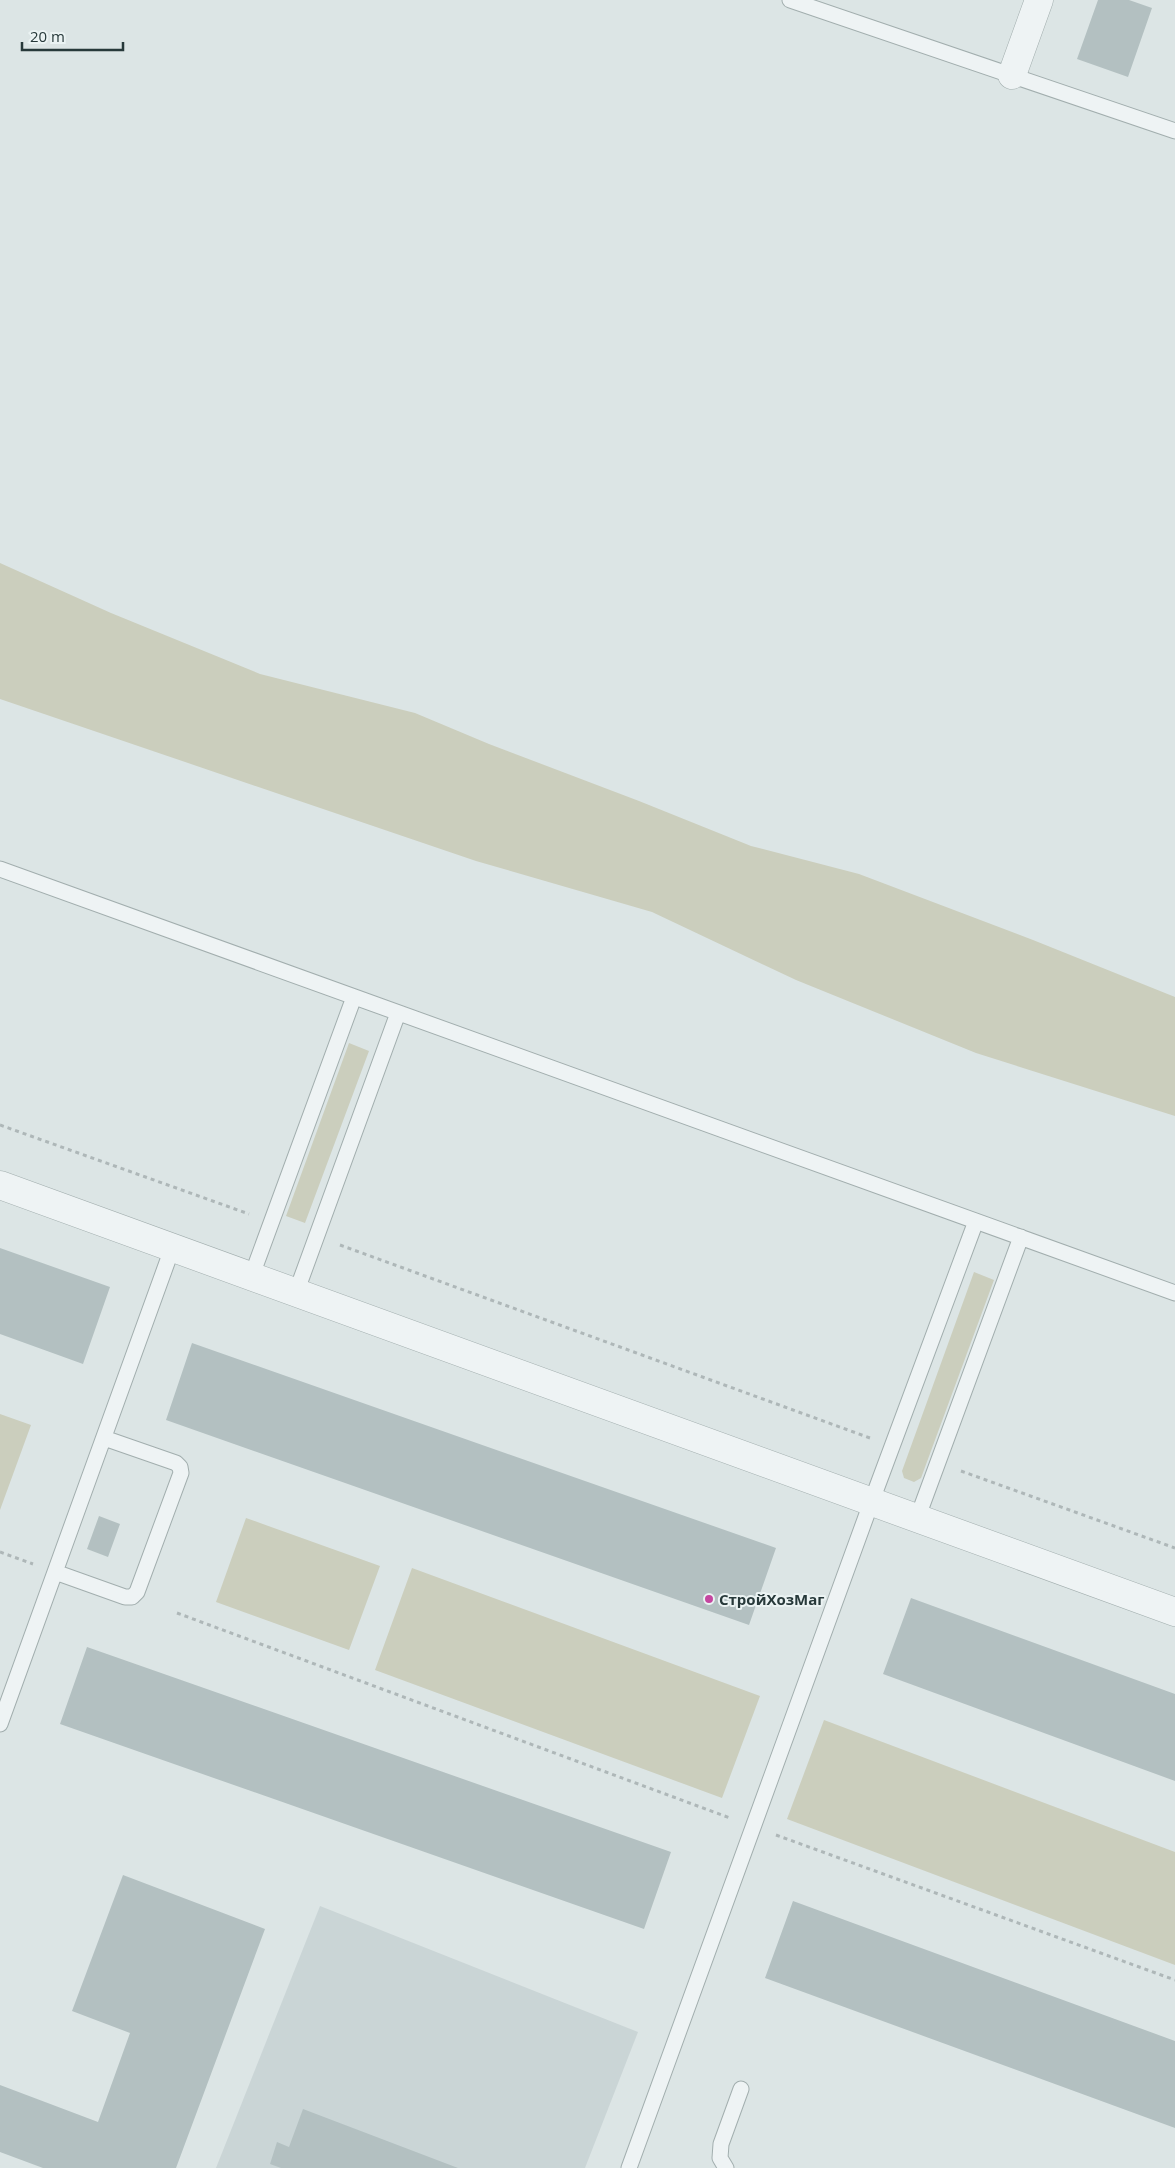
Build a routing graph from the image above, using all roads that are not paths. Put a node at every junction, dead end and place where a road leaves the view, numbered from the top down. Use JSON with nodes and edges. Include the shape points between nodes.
{"nodes":[{"id":1,"x":790,"y":0,"type":"edge"},
{"id":2,"x":1039,"y":0,"type":"edge"},
{"id":3,"x":1012,"y":75,"type":"junction"},
{"id":4,"x":1175,"y":131,"type":"edge"},
{"id":5,"x":0,"y":869,"type":"edge"},
{"id":6,"x":354,"y":997,"type":"junction"},
{"id":7,"x":398,"y":1013,"type":"junction"},
{"id":8,"x":0,"y":1185,"type":"edge"},
{"id":9,"x":976,"y":1221,"type":"junction"},
{"id":10,"x":1021,"y":1237,"type":"junction"},
{"id":11,"x":173,"y":1246,"type":"junction"},
{"id":12,"x":252,"y":1275,"type":"junction"},
{"id":13,"x":296,"y":1290,"type":"junction"},
{"id":14,"x":1175,"y":1292,"type":"edge"},
{"id":15,"x":104,"y":1438,"type":"junction"},
{"id":16,"x":871,"y":1503,"type":"junction"},
{"id":17,"x":917,"y":1519,"type":"junction"},
{"id":18,"x":55,"y":1572,"type":"junction"},
{"id":19,"x":1175,"y":1612,"type":"edge"},
{"id":20,"x":0,"y":1724,"type":"edge"},
{"id":21,"x":741,"y":2089,"type":"dead end"},
{"id":22,"x":629,"y":2168,"type":"edge"},
{"id":23,"x":726,"y":2168,"type":"edge"}],
"edges":[{"from":1,"to":3,"type":"lane"},
{"from":2,"to":3,"type":"street"},
{"from":3,"to":4,"type":"lane"},
{"from":5,"to":6,"type":"lane"},
{"from":6,"to":7,"type":"lane"},
{"from":6,"to":12,"type":"lane"},
{"from":7,"to":9,"type":"lane"},
{"from":7,"to":13,"type":"lane"},
{"from":8,"to":11,"type":"street"},
{"from":9,"to":10,"type":"lane"},
{"from":9,"to":16,"type":"lane"},
{"from":10,"to":14,"type":"lane"},
{"from":10,"to":17,"type":"lane"},
{"from":11,"to":12,"type":"street"},
{"from":11,"to":15,"type":"lane"},
{"from":12,"to":13,"type":"street"},
{"from":13,"to":16,"type":"street"},
{"from":15,"to":18,"type":"lane"},
{"from":15,"to":18,"type":"lane","via":[[176,1463],[181,1473],[137,1592],[132,1597]]},
{"from":16,"to":17,"type":"street"},
{"from":16,"to":22,"type":"lane"},
{"from":17,"to":19,"type":"street"},
{"from":18,"to":20,"type":"lane"},
{"from":21,"to":23,"type":"lane","via":[[721,2144],[720,2158]]}]}
